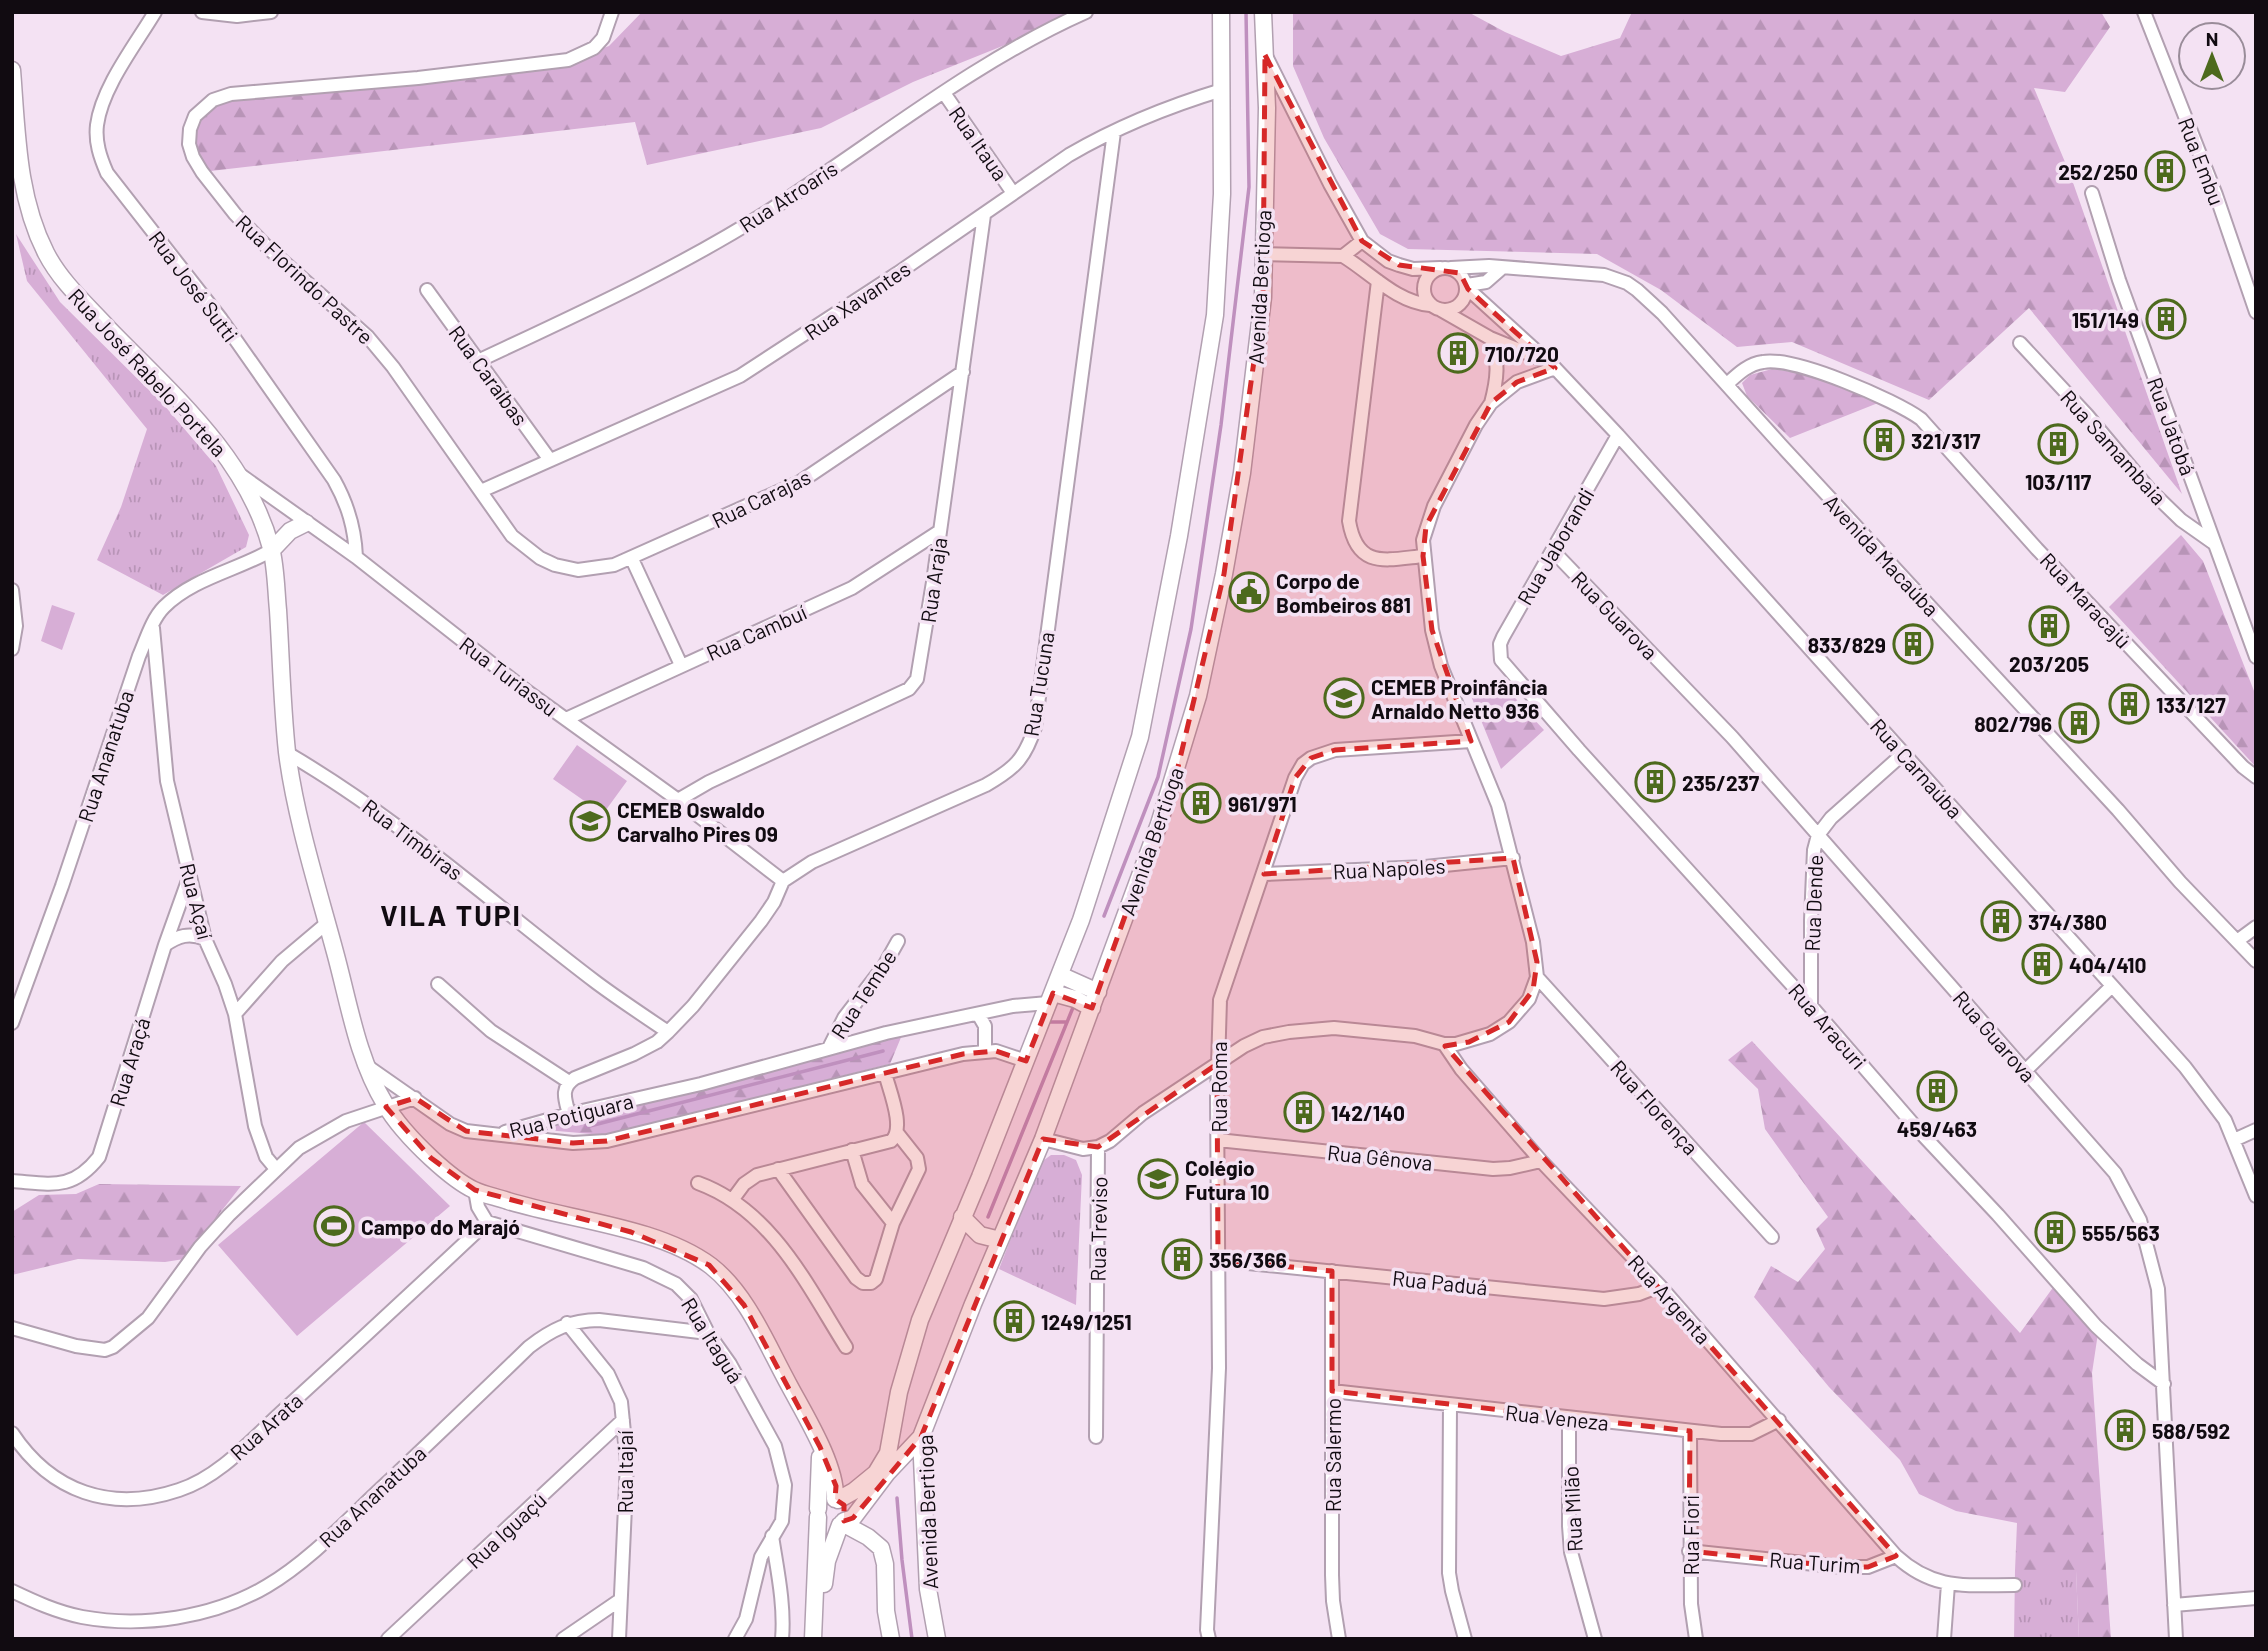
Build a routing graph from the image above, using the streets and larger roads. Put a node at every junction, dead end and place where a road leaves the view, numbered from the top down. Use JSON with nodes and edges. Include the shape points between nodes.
{"nodes":[{"id":1,"x":155,"y":12,"type":"edge"},
{"id":2,"x":202,"y":12,"type":"edge"},
{"id":3,"x":271,"y":12,"type":"edge"},
{"id":4,"x":612,"y":12,"type":"edge"},
{"id":5,"x":1086,"y":12,"type":"edge"},
{"id":6,"x":1221,"y":12,"type":"edge"},
{"id":7,"x":1263,"y":12,"type":"edge"},
{"id":8,"x":2144,"y":12,"type":"edge"},
{"id":9,"x":1265,"y":55,"type":"junction"},
{"id":10,"x":12,"y":70,"type":"edge"},
{"id":11,"x":1223,"y":90,"type":"junction"},
{"id":12,"x":944,"y":93,"type":"junction"},
{"id":13,"x":1114,"y":132,"type":"junction"},
{"id":14,"x":15,"y":150,"type":"edge"},
{"id":15,"x":16,"y":168,"type":"edge"},
{"id":16,"x":1013,"y":193,"type":"junction"},
{"id":17,"x":2092,"y":193,"type":"dead end"},
{"id":18,"x":984,"y":215,"type":"junction"},
{"id":19,"x":1362,"y":241,"type":"junction"},
{"id":20,"x":1263,"y":254,"type":"junction"},
{"id":21,"x":1343,"y":256,"type":"junction"},
{"id":22,"x":1445,"y":268,"type":"junction"},
{"id":23,"x":1502,"y":268,"type":"junction"},
{"id":24,"x":1378,"y":281,"type":"junction"},
{"id":25,"x":1467,"y":286,"type":"junction"},
{"id":26,"x":427,"y":290,"type":"dead end"},
{"id":27,"x":1435,"y":307,"type":"junction"},
{"id":28,"x":2256,"y":312,"type":"edge"},
{"id":29,"x":1490,"y":338,"type":"junction"},
{"id":30,"x":2020,"y":343,"type":"dead end"},
{"id":31,"x":480,"y":360,"type":"junction"},
{"id":32,"x":1551,"y":365,"type":"junction"},
{"id":33,"x":963,"y":372,"type":"junction"},
{"id":34,"x":1727,"y":384,"type":"junction"},
{"id":35,"x":1490,"y":403,"type":"junction"},
{"id":36,"x":1618,"y":435,"type":"junction"},
{"id":37,"x":550,"y":460,"type":"junction"},
{"id":38,"x":236,"y":472,"type":"junction"},
{"id":39,"x":481,"y":491,"type":"junction"},
{"id":40,"x":306,"y":523,"type":"junction"},
{"id":41,"x":940,"y":531,"type":"junction"},
{"id":42,"x":2216,"y":544,"type":"junction"},
{"id":43,"x":272,"y":550,"type":"junction"},
{"id":44,"x":1553,"y":551,"type":"junction"},
{"id":45,"x":1423,"y":556,"type":"junction"},
{"id":46,"x":356,"y":557,"type":"junction"},
{"id":47,"x":540,"y":558,"type":"joint"},
{"id":48,"x":632,"y":559,"type":"junction"},
{"id":49,"x":12,"y":590,"type":"edge"},
{"id":50,"x":12,"y":605,"type":"edge"},
{"id":51,"x":152,"y":624,"type":"junction"},
{"id":52,"x":12,"y":649,"type":"edge"},
{"id":53,"x":2256,"y":657,"type":"edge"},
{"id":54,"x":1501,"y":660,"type":"joint"},
{"id":55,"x":681,"y":665,"type":"junction"},
{"id":56,"x":566,"y":719,"type":"junction"},
{"id":57,"x":1471,"y":741,"type":"junction"},
{"id":58,"x":287,"y":753,"type":"junction"},
{"id":59,"x":1904,"y":753,"type":"junction"},
{"id":60,"x":2256,"y":777,"type":"edge"},
{"id":61,"x":678,"y":800,"type":"junction"},
{"id":62,"x":1818,"y":835,"type":"junction"},
{"id":63,"x":1513,"y":858,"type":"junction"},
{"id":64,"x":1264,"y":874,"type":"junction"},
{"id":65,"x":190,"y":875,"type":"junction"},
{"id":66,"x":783,"y":881,"type":"junction"},
{"id":67,"x":327,"y":923,"type":"junction"},
{"id":68,"x":2256,"y":928,"type":"edge"},
{"id":69,"x":205,"y":939,"type":"junction"},
{"id":70,"x":898,"y":941,"type":"dead end"},
{"id":71,"x":2237,"y":941,"type":"junction"},
{"id":72,"x":165,"y":945,"type":"junction"},
{"id":73,"x":2256,"y":961,"type":"edge"},
{"id":74,"x":1060,"y":975,"type":"junction"},
{"id":75,"x":1537,"y":977,"type":"junction"},
{"id":76,"x":438,"y":984,"type":"dead end"},
{"id":77,"x":2112,"y":986,"type":"junction"},
{"id":78,"x":1098,"y":992,"type":"junction"},
{"id":79,"x":1051,"y":998,"type":"junction"},
{"id":80,"x":1811,"y":1006,"type":"junction"},
{"id":81,"x":1091,"y":1008,"type":"junction"},
{"id":82,"x":235,"y":1014,"type":"junction"},
{"id":83,"x":978,"y":1014,"type":"junction"},
{"id":84,"x":12,"y":1023,"type":"edge"},
{"id":85,"x":668,"y":1032,"type":"junction"},
{"id":86,"x":1444,"y":1044,"type":"junction"},
{"id":87,"x":829,"y":1048,"type":"junction"},
{"id":88,"x":985,"y":1051,"type":"junction"},
{"id":89,"x":1026,"y":1061,"type":"junction"},
{"id":90,"x":1217,"y":1065,"type":"junction"},
{"id":91,"x":367,"y":1066,"type":"junction"},
{"id":92,"x":2026,"y":1070,"type":"junction"},
{"id":93,"x":885,"y":1073,"type":"junction"},
{"id":94,"x":569,"y":1082,"type":"junction"},
{"id":95,"x":415,"y":1098,"type":"junction"},
{"id":96,"x":386,"y":1107,"type":"junction"},
{"id":97,"x":569,"y":1114,"type":"junction"},
{"id":98,"x":2256,"y":1130,"type":"edge"},
{"id":99,"x":498,"y":1134,"type":"junction"},
{"id":100,"x":898,"y":1134,"type":"junction"},
{"id":101,"x":1043,"y":1139,"type":"junction"},
{"id":102,"x":1218,"y":1140,"type":"junction"},
{"id":103,"x":2234,"y":1140,"type":"junction"},
{"id":104,"x":1098,"y":1147,"type":"junction"},
{"id":105,"x":852,"y":1150,"type":"junction"},
{"id":106,"x":1541,"y":1161,"type":"junction"},
{"id":107,"x":276,"y":1169,"type":"junction"},
{"id":108,"x":778,"y":1169,"type":"junction"},
{"id":109,"x":12,"y":1181,"type":"edge"},
{"id":110,"x":698,"y":1183,"type":"dead end"},
{"id":111,"x":475,"y":1190,"type":"junction"},
{"id":112,"x":2256,"y":1196,"type":"edge"},
{"id":113,"x":733,"y":1199,"type":"junction"},
{"id":114,"x":962,"y":1217,"type":"junction"},
{"id":115,"x":487,"y":1222,"type":"junction"},
{"id":116,"x":893,"y":1223,"type":"junction"},
{"id":117,"x":1772,"y":1237,"type":"dead end"},
{"id":118,"x":1000,"y":1240,"type":"junction"},
{"id":119,"x":1218,"y":1260,"type":"junction"},
{"id":120,"x":1332,"y":1271,"type":"junction"},
{"id":121,"x":1660,"y":1286,"type":"junction"},
{"id":122,"x":567,"y":1323,"type":"junction"},
{"id":123,"x":12,"y":1328,"type":"edge"},
{"id":124,"x":708,"y":1333,"type":"junction"},
{"id":125,"x":846,"y":1347,"type":"dead end"},
{"id":126,"x":2164,"y":1384,"type":"junction"},
{"id":127,"x":1332,"y":1391,"type":"junction"},
{"id":128,"x":1450,"y":1405,"type":"junction"},
{"id":129,"x":1569,"y":1418,"type":"junction"},
{"id":130,"x":623,"y":1420,"type":"junction"},
{"id":131,"x":1779,"y":1420,"type":"junction"},
{"id":132,"x":1690,"y":1431,"type":"junction"},
{"id":133,"x":12,"y":1433,"type":"edge"},
{"id":134,"x":921,"y":1437,"type":"junction"},
{"id":135,"x":1096,"y":1437,"type":"dead end"},
{"id":136,"x":820,"y":1447,"type":"junction"},
{"id":137,"x":836,"y":1500,"type":"junction"},
{"id":138,"x":818,"y":1513,"type":"junction"},
{"id":139,"x":842,"y":1523,"type":"junction"},
{"id":140,"x":772,"y":1535,"type":"junction"},
{"id":141,"x":1689,"y":1551,"type":"junction"},
{"id":142,"x":1896,"y":1556,"type":"junction"},
{"id":143,"x":1948,"y":1584,"type":"junction"},
{"id":144,"x":2015,"y":1585,"type":"dead end"},
{"id":145,"x":12,"y":1591,"type":"edge"},
{"id":146,"x":2256,"y":1598,"type":"edge"},
{"id":147,"x":620,"y":1600,"type":"junction"},
{"id":148,"x":2174,"y":1605,"type":"junction"},
{"id":149,"x":388,"y":1639,"type":"edge"},
{"id":150,"x":563,"y":1639,"type":"edge"},
{"id":151,"x":619,"y":1639,"type":"edge"},
{"id":152,"x":735,"y":1639,"type":"edge"},
{"id":153,"x":782,"y":1639,"type":"edge"},
{"id":154,"x":816,"y":1639,"type":"edge"},
{"id":155,"x":891,"y":1639,"type":"edge"},
{"id":156,"x":937,"y":1639,"type":"edge"},
{"id":157,"x":1209,"y":1639,"type":"edge"},
{"id":158,"x":1339,"y":1639,"type":"edge"},
{"id":159,"x":1465,"y":1639,"type":"edge"},
{"id":160,"x":1595,"y":1639,"type":"edge"},
{"id":161,"x":1696,"y":1639,"type":"edge"},
{"id":162,"x":1944,"y":1639,"type":"edge"},
{"id":163,"x":2176,"y":1639,"type":"edge"}],
"edges":[{"from":1,"to":46,"type":"street","name":"Rua José Sutti","via":[[106,96],[97,124],[100,156],[107,173],[221,319],[334,480],[352,522]]},
{"from":2,"to":3,"type":"street","via":[[237,16]]},
{"from":4,"to":39,"type":"street","name":"Rua Florindo Pastre","via":[[603,38],[594,48],[568,60],[231,94],[204,106],[190,129],[193,157],[235,214],[368,337]]},
{"from":5,"to":12,"type":"street","name":"Rua Atroaris","via":[[998,57]]},
{"from":6,"to":11,"type":"street","name":"Avenida Bertioga"},
{"from":7,"to":9,"type":"street","name":"Avenida Bertioga"},
{"from":8,"to":28,"type":"street","name":"Rua Embu"},
{"from":9,"to":19,"type":"street"},
{"from":9,"to":20,"type":"street","name":"Avenida Bertioga","via":[[1268,108]]},
{"from":10,"to":14,"type":"street","name":"Rua José Rabelo Portela"},
{"from":11,"to":13,"type":"street","name":"Rua Xavantes"},
{"from":11,"to":74,"type":"street","name":"Avenida Bertioga","via":[[1215,315],[1157,655],[1140,737]]},
{"from":12,"to":16,"type":"street","name":"Rua Itaua"},
{"from":12,"to":31,"type":"street","name":"Rua Atroaris","via":[[712,247]]},
{"from":13,"to":16,"type":"street","name":"Rua Xavantes","via":[[1069,155]]},
{"from":13,"to":66,"type":"street","name":"Rua Tucuna","via":[[1029,747],[1013,768],[986,785],[812,862]]},
{"from":14,"to":15,"type":"street","name":"Rua José Rabelo Portela"},
{"from":15,"to":38,"type":"street","name":"Rua José Rabelo Portela","via":[[33,223],[63,280],[208,432]]},
{"from":16,"to":18,"type":"street","name":"Rua Xavantes"},
{"from":17,"to":42,"type":"street","name":"Rua Jatobá","via":[[2119,280]]},
{"from":18,"to":33,"type":"street","name":"Rua Araja"},
{"from":18,"to":37,"type":"street","name":"Rua Xavantes","via":[[740,376]]},
{"from":19,"to":21,"type":"street"},
{"from":19,"to":22,"type":"street","name":"Avenida Macaúba","via":[[1399,265]]},
{"from":20,"to":21,"type":"street"},
{"from":20,"to":78,"type":"street","name":"Avenida Bertioga","via":[[1263,297],[1242,474],[1209,646],[1160,824]]},
{"from":21,"to":24,"type":"street"},
{"from":22,"to":23,"type":"street","name":"Avenida Macaúba"},
{"from":22,"to":25,"type":"street","via":[[1460,273]]},
{"from":22,"to":27,"type":"street","via":[[1427,277],[1424,284]]},
{"from":23,"to":25,"type":"street","via":[[1486,282]]},
{"from":23,"to":34,"type":"street","name":"Avenida Macaúba","via":[[1604,275],[1627,283],[1662,313]]},
{"from":24,"to":27,"type":"street","via":[[1417,304]]},
{"from":24,"to":45,"type":"street","via":[[1349,521],[1360,551],[1370,558]]},
{"from":25,"to":27,"type":"street","via":[[1460,304],[1447,310]]},
{"from":25,"to":32,"type":"street","name":"Rua Carnaúba"},
{"from":26,"to":31,"type":"street","name":"Rua Caraíbas"},
{"from":27,"to":29,"type":"street"},
{"from":29,"to":32,"type":"street"},
{"from":29,"to":35,"type":"street","via":[[1496,358]]},
{"from":30,"to":42,"type":"street","name":"Rua Samambaia","via":[[2148,489]]},
{"from":31,"to":37,"type":"street","name":"Rua Caraíbas"},
{"from":32,"to":35,"type":"street","via":[[1517,382]]},
{"from":32,"to":36,"type":"street","name":"Rua Carnaúba"},
{"from":33,"to":41,"type":"street","name":"Rua Araja"},
{"from":33,"to":48,"type":"street","name":"Rua Carajas","via":[[800,482]]},
{"from":34,"to":60,"type":"street","name":"Rua Maracajú","via":[[1747,367],[1764,361],[1786,362],[1905,407]]},
{"from":34,"to":71,"type":"street","name":"Avenida Macaúba"},
{"from":35,"to":45,"type":"street","via":[[1434,506],[1426,526]]},
{"from":36,"to":44,"type":"street","name":"Rua Jaborandi"},
{"from":36,"to":59,"type":"street","name":"Rua Carnaúba"},
{"from":37,"to":39,"type":"street","name":"Rua Xavantes"},
{"from":38,"to":40,"type":"street","name":"Rua Turiassu"},
{"from":38,"to":43,"type":"street","name":"Rua José Rabelo Portela"},
{"from":39,"to":47,"type":"street","name":"Rua Florindo Pastre","via":[[512,536]]},
{"from":40,"to":43,"type":"street","via":[[290,531]]},
{"from":40,"to":46,"type":"street","name":"Rua Turiassu"},
{"from":41,"to":55,"type":"street","name":"Rua Cambuí","via":[[852,589]]},
{"from":41,"to":61,"type":"street","name":"Rua Araja","via":[[919,671],[909,689]]},
{"from":42,"to":53,"type":"street","name":"Rua Jatobá"},
{"from":43,"to":51,"type":"street","name":"Rua Ananatuba","via":[[193,587],[163,607]]},
{"from":43,"to":58,"type":"street","name":"Rua José Rabelo Portela"},
{"from":44,"to":54,"type":"street","name":"Rua Jaborandi","via":[[1503,636]]},
{"from":44,"to":62,"type":"street","name":"Rua Guarova","via":[[1732,737]]},
{"from":45,"to":57,"type":"street","via":[[1441,666]]},
{"from":46,"to":56,"type":"street","name":"Rua Turiassu"},
{"from":47,"to":48,"type":"street","name":"Rua Carajas","via":[[578,570]]},
{"from":48,"to":55,"type":"street"},
{"from":49,"to":50,"type":"street"},
{"from":50,"to":52,"type":"street","via":[[16,626]]},
{"from":51,"to":65,"type":"street","name":"Rua Açaí","via":[[167,781]]},
{"from":51,"to":84,"type":"street","name":"Rua Ananatuba"},
{"from":54,"to":80,"type":"street","name":"Rua Aracuri"},
{"from":55,"to":56,"type":"street","name":"Rua Cambuí"},
{"from":56,"to":61,"type":"street","name":"Rua Turiassu"},
{"from":57,"to":63,"type":"street","via":[[1498,805]]},
{"from":57,"to":64,"type":"street","name":"Rua Roma","via":[[1335,750],[1311,758],[1303,764],[1287,797]]},
{"from":58,"to":67,"type":"street","name":"Rua José Rabelo Portela"},
{"from":58,"to":85,"type":"street","name":"Rua Timbiras","via":[[437,855],[599,984]]},
{"from":59,"to":62,"type":"street","name":"Rua Dende"},
{"from":59,"to":77,"type":"street","name":"Rua Carnaúba"},
{"from":61,"to":66,"type":"street","name":"Rua Turiassu"},
{"from":62,"to":80,"type":"street","name":"Rua Dende","via":[[1811,920]]},
{"from":62,"to":92,"type":"street","name":"Rua Guarova"},
{"from":63,"to":64,"type":"street","name":"Rua Napoles"},
{"from":63,"to":75,"type":"street"},
{"from":64,"to":90,"type":"street","name":"Rua Roma","via":[[1220,1000]]},
{"from":65,"to":69,"type":"street","name":"Rua Açaí"},
{"from":65,"to":72,"type":"street","name":"Rua Araçá"},
{"from":66,"to":85,"type":"street","name":"Rua Tucuna","via":[[761,921]]},
{"from":67,"to":82,"type":"street","via":[[282,961]]},
{"from":67,"to":91,"type":"street","name":"Rua José Rabelo Portela"},
{"from":68,"to":71,"type":"street"},
{"from":69,"to":72,"type":"street","via":[[184,936]]},
{"from":69,"to":82,"type":"street","name":"Rua Açaí"},
{"from":70,"to":87,"type":"street","name":"Rua Tembe","via":[[844,1018]]},
{"from":71,"to":73,"type":"street","name":"Avenida Macaúba"},
{"from":72,"to":109,"type":"street","name":"Rua Araçá","via":[[99,1157],[74,1180],[56,1184]]},
{"from":74,"to":78,"type":"street"},
{"from":74,"to":79,"type":"street","name":"Avenida Bertioga"},
{"from":75,"to":86,"type":"street","via":[[1529,999],[1509,1022],[1469,1042]]},
{"from":75,"to":117,"type":"street","name":"Rua Florença"},
{"from":76,"to":94,"type":"street","via":[[492,1031]]},
{"from":77,"to":92,"type":"street"},
{"from":77,"to":103,"type":"street","name":"Rua Carnaúba","via":[[2213,1102]]},
{"from":78,"to":81,"type":"street","name":"Avenida Bertioga"},
{"from":79,"to":81,"type":"street","via":[[1075,999]]},
{"from":79,"to":83,"type":"street","name":"Rua Potiguara"},
{"from":79,"to":89,"type":"street","name":"Avenida Bertioga"},
{"from":80,"to":126,"type":"street","name":"Rua Aracuri","via":[[2096,1326]]},
{"from":81,"to":101,"type":"street","name":"Avenida Bertioga"},
{"from":82,"to":107,"type":"street","name":"Rua Açaí","via":[[255,1126],[266,1157]]},
{"from":83,"to":87,"type":"street","name":"Rua Potiguara"},
{"from":83,"to":88,"type":"street","via":[[985,1026]]},
{"from":85,"to":94,"type":"street","name":"Rua Tucuna","via":[[634,1054]]},
{"from":86,"to":90,"type":"street","via":[[1415,1036],[1335,1028],[1289,1032],[1263,1037]]},
{"from":86,"to":106,"type":"street","name":"Rua Argenta"},
{"from":87,"to":97,"type":"street","name":"Rua Potiguara"},
{"from":88,"to":89,"type":"street","name":"Rua Potiguara"},
{"from":88,"to":93,"type":"street","name":"Rua Potiguara"},
{"from":89,"to":114,"type":"street","name":"Avenida Bertioga"},
{"from":90,"to":102,"type":"street","name":"Rua Roma"},
{"from":90,"to":104,"type":"street"},
{"from":91,"to":95,"type":"street"},
{"from":91,"to":96,"type":"street","name":"Rua José Rabelo Portela"},
{"from":92,"to":126,"type":"street","name":"Rua Guarova","via":[[2115,1173],[2140,1220],[2158,1289]]},
{"from":93,"to":99,"type":"street","name":"Rua Potiguara","via":[[607,1141],[573,1143]]},
{"from":93,"to":100,"type":"street"},
{"from":94,"to":97,"type":"street","via":[[564,1092]]},
{"from":95,"to":96,"type":"street"},
{"from":95,"to":99,"type":"street","via":[[450,1124]]},
{"from":96,"to":107,"type":"street","via":[[317,1136]]},
{"from":96,"to":111,"type":"street","name":"Rua José Rabelo Portela","via":[[431,1158]]},
{"from":97,"to":99,"type":"street","name":"Rua Potiguara"},
{"from":98,"to":103,"type":"street"},
{"from":100,"to":105,"type":"street","via":[[891,1141]]},
{"from":100,"to":116,"type":"street","via":[[920,1163]]},
{"from":101,"to":104,"type":"street","via":[[1083,1149]]},
{"from":101,"to":118,"type":"street","name":"Avenida Bertioga"},
{"from":102,"to":106,"type":"street","name":"Rua Gênova","via":[[1493,1169]]},
{"from":102,"to":119,"type":"street","name":"Rua Roma"},
{"from":103,"to":112,"type":"street","name":"Rua Carnaúba"},
{"from":104,"to":135,"type":"street","name":"Rua Treviso"},
{"from":105,"to":108,"type":"street"},
{"from":105,"to":116,"type":"street","via":[[862,1184]]},
{"from":106,"to":121,"type":"street","name":"Rua Argenta"},
{"from":107,"to":123,"type":"street","via":[[207,1239],[148,1318],[121,1342],[105,1350],[92,1349]]},
{"from":108,"to":113,"type":"street","via":[[751,1178]]},
{"from":108,"to":116,"type":"street","via":[[863,1283],[876,1279]]},
{"from":110,"to":113,"type":"street"},
{"from":111,"to":115,"type":"street"},
{"from":111,"to":136,"type":"street","name":"Rua José Rabelo Portela","via":[[631,1232],[709,1265],[744,1305]]},
{"from":113,"to":125,"type":"street","via":[[781,1246]]},
{"from":114,"to":118,"type":"street","via":[[981,1235]]},
{"from":114,"to":137,"type":"street","name":"Avenida Bertioga","via":[[908,1356],[888,1453],[876,1473]]},
{"from":115,"to":124,"type":"street","name":"Rua Itaguá","via":[[662,1276],[691,1299]]},
{"from":115,"to":133,"type":"street","name":"Rua Arata","via":[[225,1462],[190,1486],[151,1497],[90,1496],[38,1465]]},
{"from":118,"to":134,"type":"street","name":"Avenida Bertioga"},
{"from":119,"to":120,"type":"street","name":"Rua Paduá"},
{"from":119,"to":157,"type":"street","name":"Rua Roma","via":[[1219,1368]]},
{"from":120,"to":121,"type":"street","name":"Rua Paduá","via":[[1604,1299]]},
{"from":120,"to":127,"type":"street","name":"Rua Salermo"},
{"from":121,"to":131,"type":"street","name":"Rua Argenta"},
{"from":122,"to":124,"type":"street","name":"Rua Ananatuba","via":[[600,1320]]},
{"from":122,"to":130,"type":"street","name":"Rua Itajaí","via":[[608,1374],[617,1390]]},
{"from":122,"to":145,"type":"street","name":"Rua Ananatuba","via":[[529,1348],[311,1553],[250,1595],[200,1614],[122,1620],[47,1608]]},
{"from":124,"to":140,"type":"street","name":"Rua Itaguá","via":[[760,1416],[780,1461],[785,1485],[782,1521]]},
{"from":126,"to":148,"type":"street","name":"Rua Guarova"},
{"from":127,"to":128,"type":"street","name":"Rua Veneza"},
{"from":127,"to":158,"type":"street","name":"Rua Salermo","via":[[1332,1588]]},
{"from":128,"to":129,"type":"street","name":"Rua Veneza"},
{"from":128,"to":159,"type":"street","via":[[1449,1573]]},
{"from":129,"to":132,"type":"street","name":"Rua Veneza"},
{"from":129,"to":160,"type":"street","name":"Rua Milão","via":[[1572,1552]]},
{"from":130,"to":147,"type":"street","name":"Rua Itajaí","via":[[627,1463]]},
{"from":130,"to":149,"type":"street","name":"Rua Iguaçú"},
{"from":131,"to":132,"type":"street","name":"Rua Veneza","via":[[1751,1434]]},
{"from":131,"to":142,"type":"street","name":"Rua Argenta"},
{"from":132,"to":141,"type":"street","name":"Rua Fiori"},
{"from":134,"to":139,"type":"street","via":[[853,1518]]},
{"from":134,"to":156,"type":"street","name":"Avenida Bertioga","via":[[928,1589]]},
{"from":136,"to":137,"type":"street","name":"Rua José Rabelo Portela"},
{"from":136,"to":138,"type":"street"},
{"from":137,"to":138,"type":"street","via":[[826,1500]]},
{"from":137,"to":139,"type":"street","via":[[845,1508]]},
{"from":138,"to":139,"type":"street","via":[[827,1526]]},
{"from":138,"to":154,"type":"street"},
{"from":139,"to":154,"type":"street","via":[[827,1561],[822,1626]]},
{"from":139,"to":155,"type":"street","name":"Avenida Bertioga","via":[[881,1548]]},
{"from":140,"to":152,"type":"street","name":"Rua Itaguá","via":[[761,1557],[746,1619]]},
{"from":140,"to":153,"type":"street"},
{"from":141,"to":142,"type":"street","name":"Rua Turim","via":[[1843,1567],[1868,1567]]},
{"from":141,"to":161,"type":"street","name":"Rua Fiori"},
{"from":142,"to":143,"type":"street","via":[[1909,1568]]},
{"from":143,"to":144,"type":"street"},
{"from":143,"to":162,"type":"street"},
{"from":146,"to":148,"type":"street"},
{"from":147,"to":150,"type":"street"},
{"from":147,"to":151,"type":"street","name":"Rua Itajaí"},
{"from":148,"to":163,"type":"street","name":"Rua Guarova"}]}
